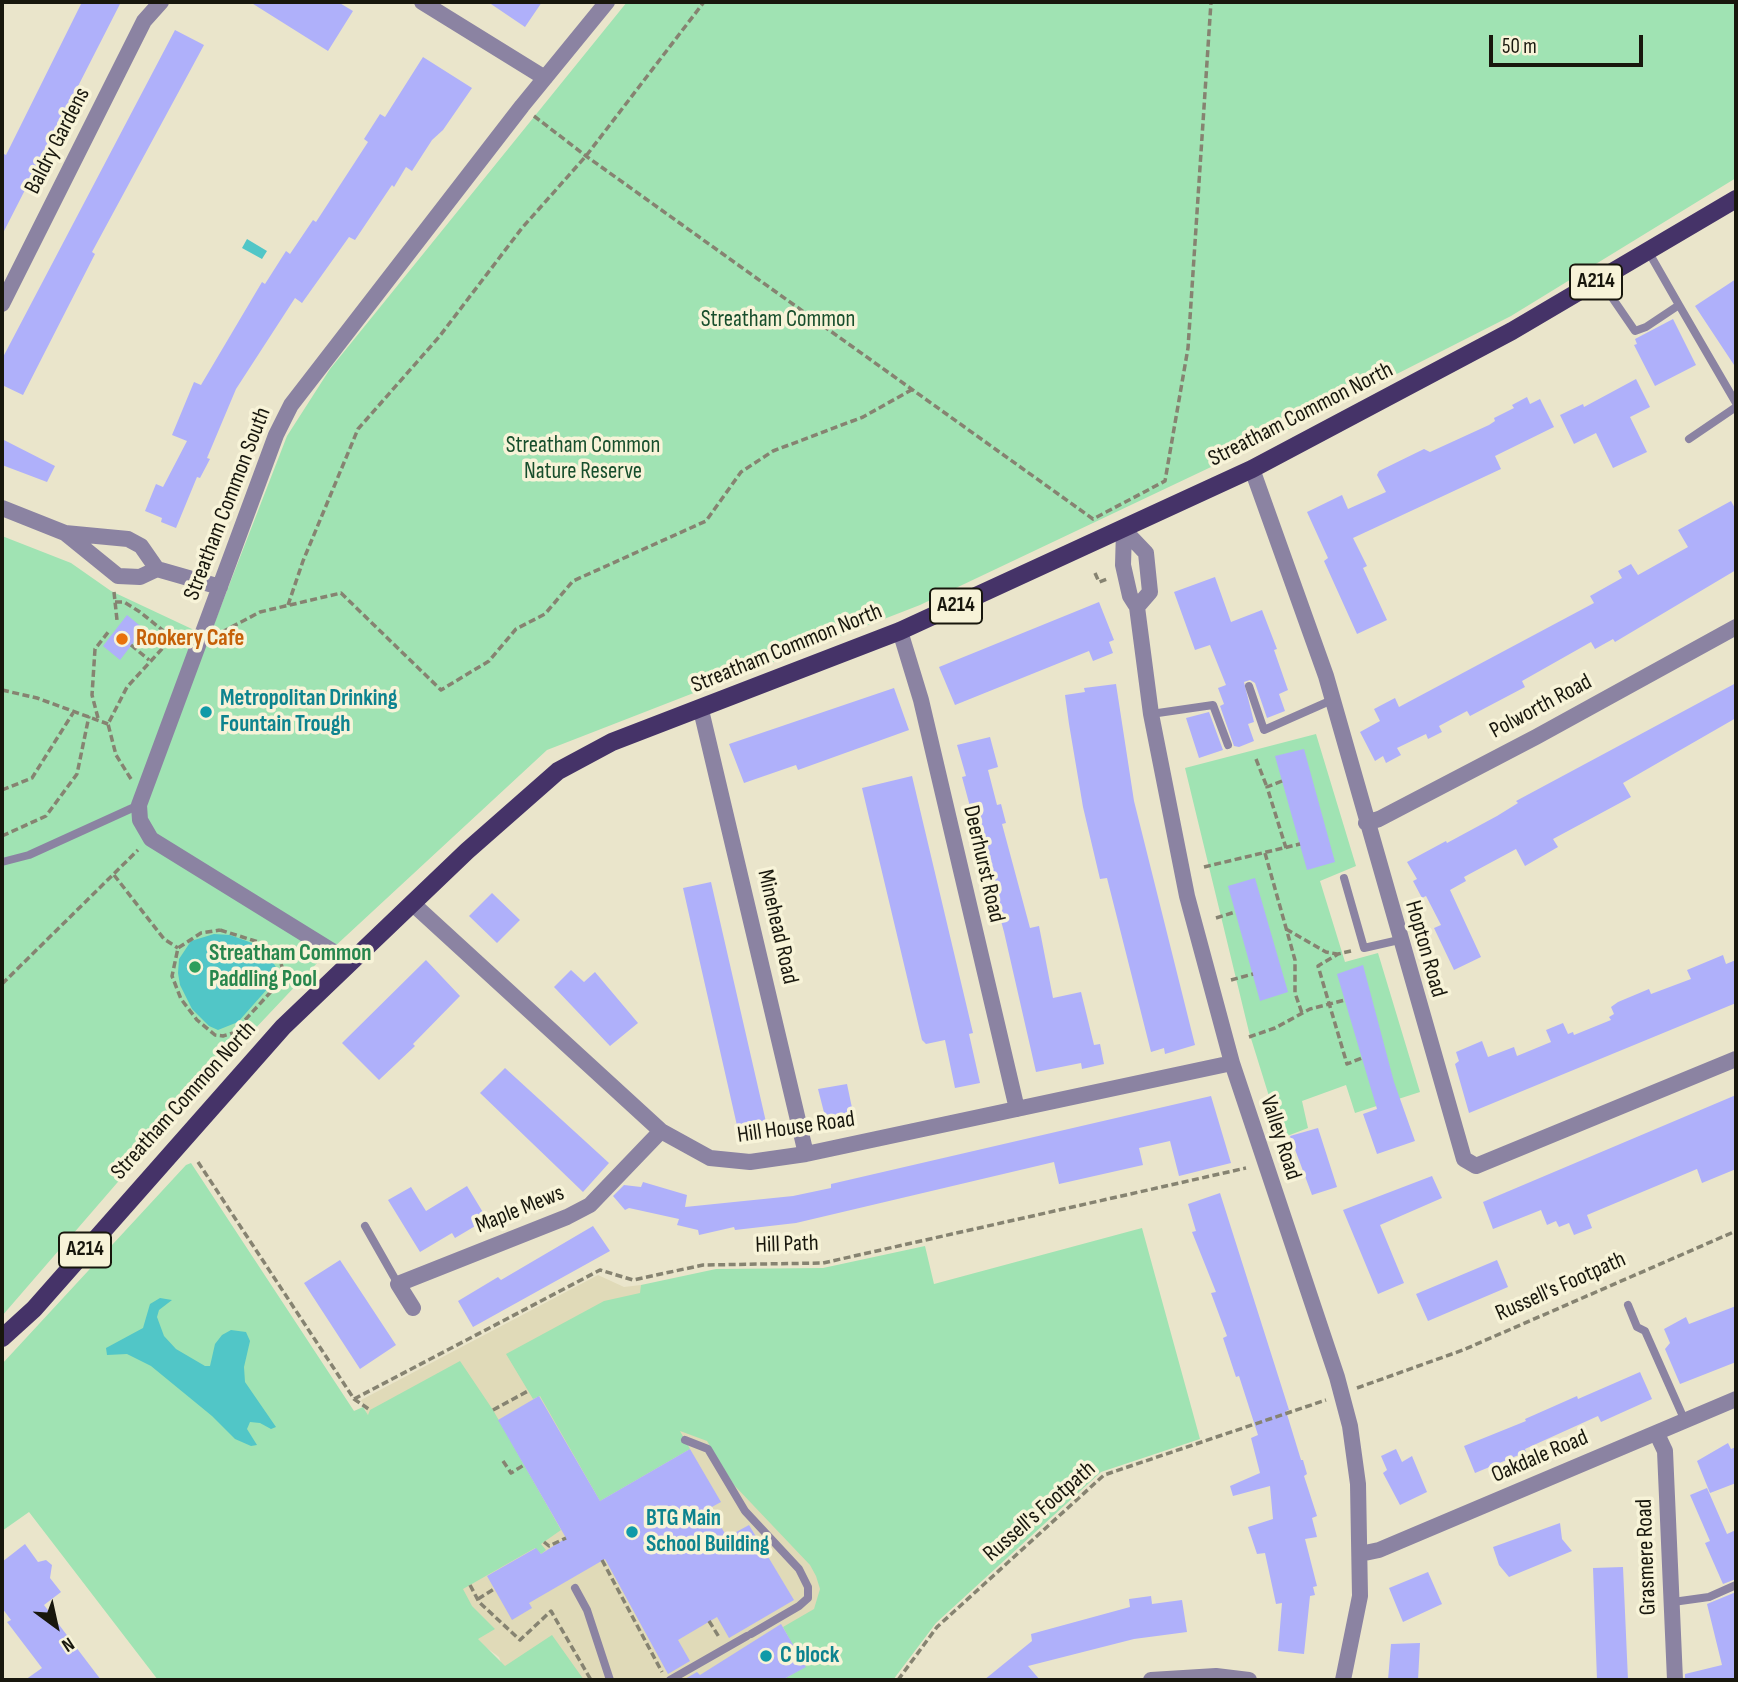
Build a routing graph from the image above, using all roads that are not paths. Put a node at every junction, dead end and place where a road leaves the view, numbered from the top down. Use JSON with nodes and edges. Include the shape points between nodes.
{"nodes":[{"id":1,"x":161,"y":2,"type":"edge"},
{"id":2,"x":422,"y":2,"type":"edge"},
{"id":3,"x":607,"y":2,"type":"edge"},
{"id":4,"x":545,"y":78,"type":"junction"},
{"id":5,"x":1736,"y":198,"type":"edge"},
{"id":6,"x":1648,"y":251,"type":"junction"},
{"id":7,"x":1600,"y":279,"type":"junction"},
{"id":8,"x":2,"y":304,"type":"edge"},
{"id":9,"x":1679,"y":306,"type":"junction"},
{"id":10,"x":1736,"y":405,"type":"edge"},
{"id":11,"x":1689,"y":439,"type":"dead end"},
{"id":12,"x":1252,"y":469,"type":"junction"},
{"id":13,"x":2,"y":508,"type":"edge"},
{"id":14,"x":1124,"y":530,"type":"junction"},
{"id":15,"x":65,"y":533,"type":"junction"},
{"id":16,"x":157,"y":569,"type":"junction"},
{"id":17,"x":220,"y":587,"type":"junction"},
{"id":18,"x":1138,"y":607,"type":"junction"},
{"id":19,"x":1736,"y":627,"type":"edge"},
{"id":20,"x":900,"y":631,"type":"junction"},
{"id":21,"x":1249,"y":686,"type":"dead end"},
{"id":22,"x":1332,"y":700,"type":"junction"},
{"id":23,"x":701,"y":710,"type":"junction"},
{"id":24,"x":1151,"y":715,"type":"junction"},
{"id":25,"x":1228,"y":745,"type":"dead end"},
{"id":26,"x":139,"y":805,"type":"junction"},
{"id":27,"x":1366,"y":823,"type":"junction"},
{"id":28,"x":2,"y":862,"type":"edge"},
{"id":29,"x":1344,"y":878,"type":"dead end"},
{"id":30,"x":412,"y":903,"type":"junction"},
{"id":31,"x":1399,"y":940,"type":"junction"},
{"id":32,"x":350,"y":962,"type":"junction"},
{"id":33,"x":1736,"y":1059,"type":"edge"},
{"id":34,"x":1232,"y":1063,"type":"junction"},
{"id":35,"x":1017,"y":1109,"type":"junction"},
{"id":36,"x":661,"y":1131,"type":"junction"},
{"id":37,"x":806,"y":1154,"type":"junction"},
{"id":38,"x":365,"y":1226,"type":"dead end"},
{"id":39,"x":398,"y":1284,"type":"junction"},
{"id":40,"x":1628,"y":1305,"type":"dead end"},
{"id":41,"x":413,"y":1308,"type":"dead end"},
{"id":42,"x":2,"y":1338,"type":"edge"},
{"id":43,"x":1736,"y":1399,"type":"edge"},
{"id":44,"x":1685,"y":1422,"type":"junction"},
{"id":45,"x":1657,"y":1434,"type":"junction"},
{"id":46,"x":685,"y":1440,"type":"dead end"},
{"id":47,"x":1360,"y":1554,"type":"junction"},
{"id":48,"x":1736,"y":1585,"type":"edge"},
{"id":49,"x":575,"y":1588,"type":"dead end"},
{"id":50,"x":1672,"y":1602,"type":"junction"},
{"id":51,"x":1182,"y":1679,"type":"edge"},
{"id":52,"x":610,"y":1680,"type":"edge"},
{"id":53,"x":670,"y":1680,"type":"edge"},
{"id":54,"x":1151,"y":1680,"type":"edge"},
{"id":55,"x":1249,"y":1680,"type":"edge"},
{"id":56,"x":1343,"y":1680,"type":"edge"},
{"id":57,"x":1675,"y":1680,"type":"edge"}],
"edges":[{"from":1,"to":8,"type":"street","name":"Baldry Gardens","via":[[144,21]]},
{"from":2,"to":4,"type":"street"},
{"from":3,"to":4,"type":"street","name":"Streatham Common South"},
{"from":4,"to":17,"type":"street","name":"Streatham Common South","via":[[291,405]]},
{"from":5,"to":6,"type":"main road","name":"Streatham Common North","number":"A214"},
{"from":6,"to":7,"type":"main road","name":"Streatham Common North","number":"A214"},
{"from":6,"to":9,"type":"lane"},
{"from":7,"to":9,"type":"lane","via":[[1635,331]]},
{"from":7,"to":12,"type":"main road","name":"Streatham Common North","number":"A214"},
{"from":9,"to":10,"type":"lane"},
{"from":10,"to":11,"type":"lane"},
{"from":12,"to":14,"type":"main road","name":"Streatham Common North","number":"A214"},
{"from":12,"to":22,"type":"street","name":"Hopton Road"},
{"from":13,"to":15,"type":"street"},
{"from":14,"to":18,"type":"street","name":"Valley Road","via":[[1123,565],[1130,596]]},
{"from":14,"to":18,"type":"street","name":"Valley Road","via":[[1146,553],[1150,592]]},
{"from":14,"to":20,"type":"main road","name":"Streatham Common North","number":"A214"},
{"from":15,"to":16,"type":"street","via":[[128,539],[141,546]]},
{"from":15,"to":16,"type":"street","via":[[118,576],[140,577]]},
{"from":16,"to":17,"type":"street"},
{"from":17,"to":26,"type":"street","name":"Streatham Common South"},
{"from":18,"to":24,"type":"street","name":"Valley Road"},
{"from":19,"to":27,"type":"street","name":"Polworth Road","via":[[1512,750]]},
{"from":20,"to":23,"type":"main road","name":"Streatham Common North","number":"A214"},
{"from":20,"to":35,"type":"street","name":"Deerhurst Road","via":[[921,700]]},
{"from":21,"to":22,"type":"lane","via":[[1264,730]]},
{"from":22,"to":27,"type":"street","name":"Hopton Road"},
{"from":23,"to":30,"type":"main road","name":"Streatham Common North","number":"A214","via":[[612,742],[558,771]]},
{"from":23,"to":37,"type":"street","name":"Minehead Road"},
{"from":24,"to":25,"type":"lane","via":[[1213,705]]},
{"from":24,"to":34,"type":"street","name":"Valley Road","via":[[1187,895]]},
{"from":26,"to":28,"type":"lane","via":[[30,855]]},
{"from":26,"to":32,"type":"street","via":[[140,820],[150,839]]},
{"from":27,"to":31,"type":"street","name":"Hopton Road"},
{"from":29,"to":31,"type":"lane","via":[[1364,948]]},
{"from":30,"to":32,"type":"main road","name":"Streatham Common North","number":"A214"},
{"from":30,"to":36,"type":"street","name":"Hill House Road"},
{"from":31,"to":33,"type":"street","name":"Hopton Road","via":[[1454,1132],[1469,1165],[1476,1166]]},
{"from":32,"to":42,"type":"main road","name":"Streatham Common North","number":"A214","via":[[283,1027],[34,1309]]},
{"from":34,"to":35,"type":"street","name":"Hill House Road"},
{"from":34,"to":47,"type":"street","name":"Valley Road","via":[[1342,1394],[1358,1484]]},
{"from":35,"to":37,"type":"street","name":"Hill House Road"},
{"from":36,"to":37,"type":"street","name":"Hill House Road","via":[[710,1158],[750,1162]]},
{"from":36,"to":39,"type":"street","name":"Maple Mews","via":[[590,1205]]},
{"from":38,"to":39,"type":"lane"},
{"from":39,"to":41,"type":"street"},
{"from":40,"to":44,"type":"lane","via":[[1637,1327],[1645,1331]]},
{"from":43,"to":44,"type":"street","name":"Oakdale Road"},
{"from":44,"to":45,"type":"street","name":"Oakdale Road"},
{"from":45,"to":47,"type":"street","name":"Oakdale Road"},
{"from":45,"to":50,"type":"street","name":"Grasmere Road","via":[[1665,1451]]},
{"from":46,"to":53,"type":"lane","via":[[708,1449],[745,1511],[799,1569],[808,1598]]},
{"from":47,"to":56,"type":"street","name":"Valley Road","via":[[1360,1596]]},
{"from":48,"to":50,"type":"lane","via":[[1710,1597]]},
{"from":49,"to":52,"type":"lane","via":[[587,1609]]},
{"from":50,"to":57,"type":"street","name":"Grasmere Road"},
{"from":51,"to":54,"type":"street"},
{"from":51,"to":55,"type":"street","via":[[1216,1676]]}]}
